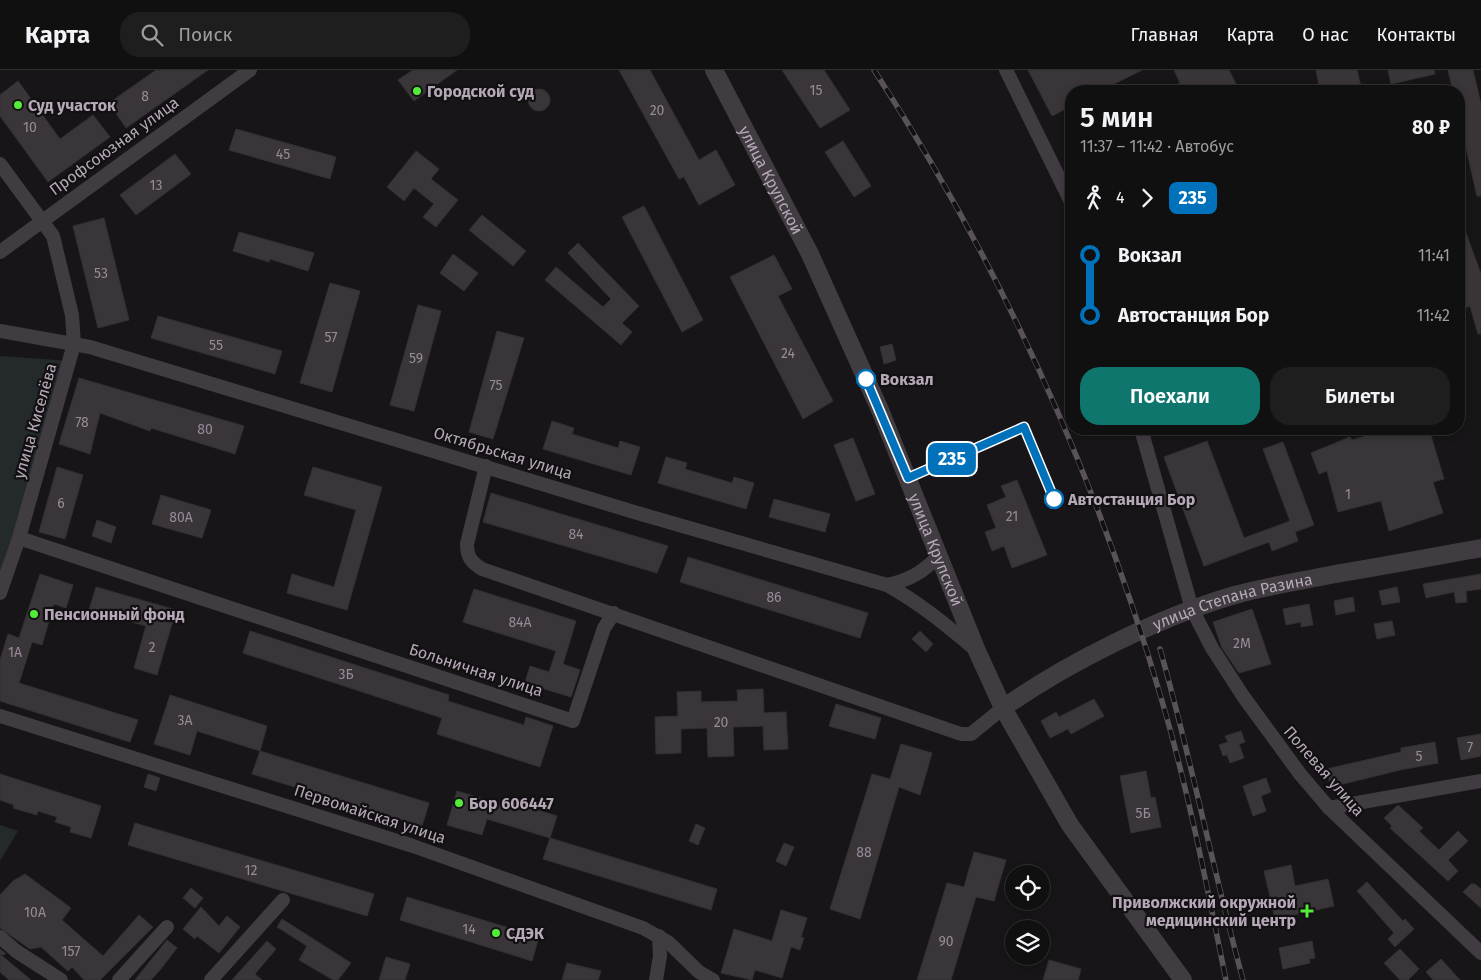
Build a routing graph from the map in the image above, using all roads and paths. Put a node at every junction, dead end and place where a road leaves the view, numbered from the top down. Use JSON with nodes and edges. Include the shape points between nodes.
{"nodes":[{"id":1,"x":250,"y":70,"type":"edge"},
{"id":2,"x":714,"y":70,"type":"edge"},
{"id":3,"x":1006,"y":70,"type":"edge"},
{"id":4,"x":0,"y":164,"type":"edge"},
{"id":5,"x":1065,"y":190,"type":"edge"},
{"id":6,"x":42,"y":220,"type":"junction"},
{"id":7,"x":0,"y":252,"type":"edge"},
{"id":8,"x":0,"y":330,"type":"edge"},
{"id":9,"x":74,"y":344,"type":"junction"},
{"id":10,"x":1143,"y":435,"type":"edge"},
{"id":11,"x":486,"y":466,"type":"junction"},
{"id":12,"x":19,"y":538,"type":"junction"},
{"id":13,"x":1481,"y":548,"type":"edge"},
{"id":14,"x":940,"y":555,"type":"junction"},
{"id":15,"x":887,"y":585,"type":"junction"},
{"id":16,"x":0,"y":593,"type":"edge"},
{"id":17,"x":1192,"y":609,"type":"junction"},
{"id":18,"x":614,"y":613,"type":"junction"},
{"id":19,"x":977,"y":651,"type":"junction"},
{"id":20,"x":1003,"y":708,"type":"junction"},
{"id":21,"x":0,"y":716,"type":"edge"},
{"id":22,"x":1481,"y":781,"type":"edge"},
{"id":23,"x":1330,"y":808,"type":"junction"},
{"id":24,"x":283,"y":900,"type":"dead end"},
{"id":25,"x":167,"y":927,"type":"dead end"},
{"id":26,"x":0,"y":936,"type":"edge"},
{"id":27,"x":660,"y":936,"type":"junction"},
{"id":28,"x":1481,"y":953,"type":"edge"},
{"id":29,"x":60,"y":980,"type":"edge"},
{"id":30,"x":119,"y":980,"type":"edge"},
{"id":31,"x":211,"y":980,"type":"edge"},
{"id":32,"x":656,"y":980,"type":"edge"},
{"id":33,"x":713,"y":980,"type":"edge"},
{"id":34,"x":1183,"y":980,"type":"edge"}],
"edges":[{"from":1,"to":6,"type":"street","name":"Профсоюзная улица"},
{"from":2,"to":14,"type":"street","name":"улица Крупской","via":[[810,254]]},
{"from":3,"to":5,"type":"street"},
{"from":4,"to":6,"type":"street","name":"улица Киселёва"},
{"from":6,"to":7,"type":"street","name":"Профсоюзная улица"},
{"from":6,"to":9,"type":"street","name":"улица Киселёва","via":[[53,236],[72,314]]},
{"from":8,"to":9,"type":"street","name":"Октябрьская улица"},
{"from":9,"to":11,"type":"street","name":"Октябрьская улица"},
{"from":9,"to":12,"type":"street","name":"улица Киселёва"},
{"from":10,"to":17,"type":"street","name":"Полевая улица"},
{"from":11,"to":15,"type":"street","name":"Октябрьская улица"},
{"from":11,"to":18,"type":"street","via":[[466,544],[472,562],[482,569]]},
{"from":12,"to":16,"type":"street","name":"улица Киселёва"},
{"from":12,"to":18,"type":"street","name":"Больничная улица","via":[[573,721],[604,628]]},
{"from":13,"to":17,"type":"street","name":"улица Степана Разина","via":[[1278,584]]},
{"from":14,"to":15,"type":"street","via":[[924,572]]},
{"from":14,"to":19,"type":"street","name":"улица Крупской"},
{"from":15,"to":19,"type":"street","name":"Октябрьская улица","via":[[936,616]]},
{"from":17,"to":20,"type":"street","name":"улица Степана Разина","via":[[1036,685]]},
{"from":17,"to":23,"type":"street","name":"Полевая улица","via":[[1212,648],[1262,724]]},
{"from":18,"to":20,"type":"street","via":[[961,734],[971,734]]},
{"from":19,"to":20,"type":"street","name":"улица Крупской"},
{"from":20,"to":34,"type":"street","name":"улица Крупской","via":[[1070,825]]},
{"from":21,"to":27,"type":"street","name":"Первомайская улица","via":[[426,850]]},
{"from":22,"to":23,"type":"street"},
{"from":23,"to":28,"type":"street","name":"Полевая улица"},
{"from":24,"to":31,"type":"street"},
{"from":25,"to":30,"type":"street"},
{"from":26,"to":29,"type":"street","via":[[16,951]]},
{"from":27,"to":32,"type":"street"},
{"from":27,"to":33,"type":"street","name":"Первомайская улица","via":[[699,972]]}]}
